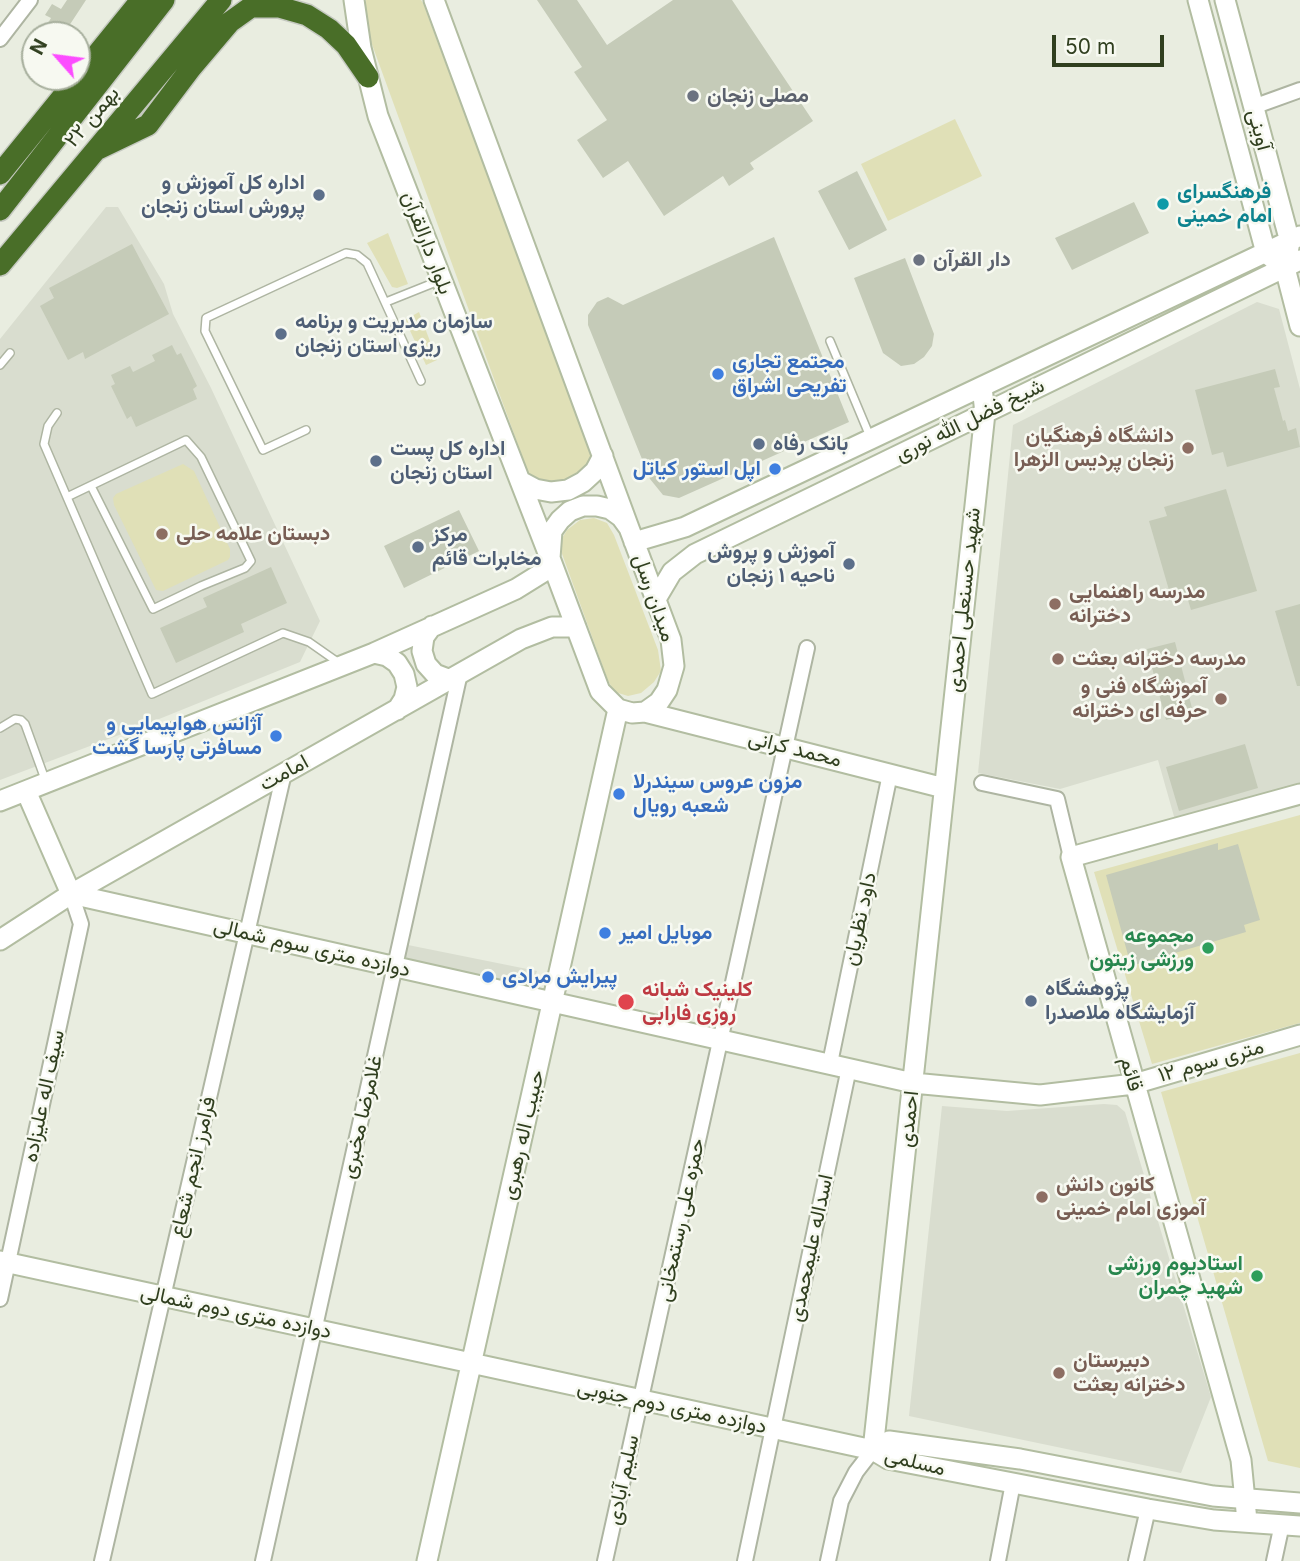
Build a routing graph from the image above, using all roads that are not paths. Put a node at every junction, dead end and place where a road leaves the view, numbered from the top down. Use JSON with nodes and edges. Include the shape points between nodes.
{"nodes":[{"id":1,"x":30,"y":0,"type":"edge"},
{"id":2,"x":141,"y":0,"type":"edge"},
{"id":3,"x":164,"y":0,"type":"edge"},
{"id":4,"x":221,"y":0,"type":"edge"},
{"id":5,"x":434,"y":0,"type":"edge"},
{"id":6,"x":1198,"y":0,"type":"edge"},
{"id":7,"x":354,"y":1,"type":"edge"},
{"id":8,"x":1230,"y":2,"type":"edge"},
{"id":9,"x":0,"y":39,"type":"edge"},
{"id":10,"x":368,"y":77,"type":"junction"},
{"id":11,"x":1300,"y":90,"type":"edge"},
{"id":12,"x":1253,"y":107,"type":"junction"},
{"id":13,"x":96,"y":150,"type":"junction"},
{"id":14,"x":0,"y":174,"type":"edge"},
{"id":15,"x":0,"y":210,"type":"edge"},
{"id":16,"x":1295,"y":239,"type":"edge"},
{"id":17,"x":1266,"y":253,"type":"junction"},
{"id":18,"x":3,"y":262,"type":"edge"},
{"id":19,"x":1293,"y":264,"type":"edge"},
{"id":20,"x":442,"y":279,"type":"junction"},
{"id":21,"x":387,"y":302,"type":"junction"},
{"id":22,"x":1300,"y":326,"type":"edge"},
{"id":23,"x":830,"y":341,"type":"dead end"},
{"id":24,"x":10,"y":353,"type":"dead end"},
{"id":25,"x":0,"y":365,"type":"edge"},
{"id":26,"x":421,"y":381,"type":"dead end"},
{"id":27,"x":982,"y":387,"type":"junction"},
{"id":28,"x":985,"y":413,"type":"junction"},
{"id":29,"x":57,"y":414,"type":"dead end"},
{"id":30,"x":306,"y":430,"type":"dead end"},
{"id":31,"x":871,"y":440,"type":"junction"},
{"id":32,"x":603,"y":456,"type":"junction"},
{"id":33,"x":520,"y":481,"type":"junction"},
{"id":34,"x":91,"y":486,"type":"junction"},
{"id":35,"x":67,"y":497,"type":"junction"},
{"id":36,"x":632,"y":535,"type":"junction"},
{"id":37,"x":552,"y":562,"type":"junction"},
{"id":38,"x":656,"y":599,"type":"junction"},
{"id":39,"x":432,"y":626,"type":"junction"},
{"id":40,"x":576,"y":627,"type":"junction"},
{"id":41,"x":807,"y":648,"type":"dead end"},
{"id":42,"x":374,"y":653,"type":"junction"},
{"id":43,"x":342,"y":665,"type":"junction"},
{"id":44,"x":454,"y":676,"type":"junction"},
{"id":45,"x":618,"y":709,"type":"junction"},
{"id":46,"x":397,"y":710,"type":"junction"},
{"id":47,"x":645,"y":712,"type":"junction"},
{"id":48,"x":0,"y":728,"type":"edge"},
{"id":49,"x":785,"y":747,"type":"junction"},
{"id":50,"x":284,"y":773,"type":"junction"},
{"id":51,"x":890,"y":774,"type":"junction"},
{"id":52,"x":47,"y":783,"type":"junction"},
{"id":53,"x":982,"y":783,"type":"dead end"},
{"id":54,"x":944,"y":788,"type":"junction"},
{"id":55,"x":26,"y":791,"type":"junction"},
{"id":56,"x":1300,"y":794,"type":"edge"},
{"id":57,"x":0,"y":801,"type":"edge"},
{"id":58,"x":1071,"y":857,"type":"junction"},
{"id":59,"x":71,"y":894,"type":"junction"},
{"id":60,"x":247,"y":933,"type":"junction"},
{"id":61,"x":0,"y":940,"type":"edge"},
{"id":62,"x":396,"y":966,"type":"junction"},
{"id":63,"x":553,"y":1002,"type":"junction"},
{"id":64,"x":1300,"y":1035,"type":"edge"},
{"id":65,"x":720,"y":1039,"type":"junction"},
{"id":66,"x":830,"y":1063,"type":"junction"},
{"id":67,"x":849,"y":1068,"type":"junction"},
{"id":68,"x":912,"y":1083,"type":"junction"},
{"id":69,"x":1134,"y":1084,"type":"junction"},
{"id":70,"x":4,"y":1262,"type":"edge"},
{"id":71,"x":163,"y":1296,"type":"junction"},
{"id":72,"x":0,"y":1299,"type":"edge"},
{"id":73,"x":315,"y":1329,"type":"junction"},
{"id":74,"x":472,"y":1363,"type":"junction"},
{"id":75,"x":641,"y":1400,"type":"junction"},
{"id":76,"x":773,"y":1429,"type":"junction"},
{"id":77,"x":873,"y":1450,"type":"junction"},
{"id":78,"x":1013,"y":1483,"type":"junction"},
{"id":79,"x":1245,"y":1498,"type":"junction"},
{"id":80,"x":1300,"y":1503,"type":"edge"},
{"id":81,"x":1148,"y":1509,"type":"junction"},
{"id":82,"x":1247,"y":1521,"type":"junction"},
{"id":83,"x":1291,"y":1525,"type":"edge"},
{"id":84,"x":102,"y":1561,"type":"edge"},
{"id":85,"x":263,"y":1561,"type":"edge"},
{"id":86,"x":427,"y":1561,"type":"edge"},
{"id":87,"x":605,"y":1561,"type":"edge"},
{"id":88,"x":745,"y":1561,"type":"edge"},
{"id":89,"x":828,"y":1561,"type":"edge"},
{"id":90,"x":998,"y":1561,"type":"edge"},
{"id":91,"x":1136,"y":1561,"type":"edge"},
{"id":92,"x":1274,"y":1561,"type":"edge"}],
"edges":[{"from":1,"to":9,"type":"street"},
{"from":2,"to":14,"type":"highway"},
{"from":3,"to":15,"type":"highway","name":"۲۲ بهمن"},
{"from":4,"to":13,"type":"highway","name":"۲۲ بهمن"},
{"from":5,"to":32,"type":"main road"},
{"from":6,"to":17,"type":"main road","name":"آوینی"},
{"from":7,"to":10,"type":"main road","name":"بلوار دارالقرآن"},
{"from":8,"to":12,"type":"main road","name":"آوینی"},
{"from":10,"to":13,"type":"highway","via":[[346,45],[307,15],[279,7],[251,7],[230,22],[148,124]]},
{"from":10,"to":20,"type":"main road","name":"بلوار دارالقرآن","via":[[378,116]]},
{"from":11,"to":12,"type":"street"},
{"from":12,"to":16,"type":"main road","name":"آوینی"},
{"from":13,"to":18,"type":"highway","name":"۲۲ بهمن"},
{"from":16,"to":17,"type":"main road","name":"شیخ فضل الله نوری"},
{"from":16,"to":19,"type":"main road","name":"آوینی"},
{"from":17,"to":19,"type":"main road"},
{"from":17,"to":27,"type":"main road","name":"شیخ فضل الله نوری"},
{"from":19,"to":22,"type":"main road"},
{"from":19,"to":28,"type":"main road","name":"شیخ فضل الله نوری"},
{"from":20,"to":21,"type":"lane"},
{"from":20,"to":33,"type":"main road","name":"بلوار دارالقرآن"},
{"from":21,"to":26,"type":"lane"},
{"from":21,"to":30,"type":"lane","via":[[367,263],[346,253],[206,318],[205,331],[263,450]]},
{"from":23,"to":31,"type":"lane"},
{"from":24,"to":25,"type":"lane"},
{"from":27,"to":28,"type":"main road","name":"شهید حسنعلی احمدی"},
{"from":27,"to":31,"type":"main road","name":"شیخ فضل الله نوری"},
{"from":28,"to":38,"type":"main road","name":"شیخ فضل الله نوری","via":[[695,554],[672,572]]},
{"from":28,"to":54,"type":"main road","name":"شهید حسنعلی احمدی"},
{"from":29,"to":35,"type":"lane","via":[[44,444]]},
{"from":31,"to":36,"type":"main road","name":"شیخ فضل الله نوری","via":[[685,527]]},
{"from":32,"to":33,"type":"main road","via":[[595,471],[568,490],[543,491]]},
{"from":32,"to":36,"type":"main road"},
{"from":33,"to":37,"type":"main road","name":"بلوار دارالقرآن"},
{"from":34,"to":34,"type":"lane","via":[[186,440],[201,457],[251,561],[245,568],[153,609]]},
{"from":34,"to":35,"type":"lane"},
{"from":35,"to":43,"type":"lane","via":[[152,694],[283,633],[309,642]]},
{"from":36,"to":37,"type":"main road","name":"میدان رسل","via":[[610,509],[583,506],[570,511],[552,531]]},
{"from":36,"to":38,"type":"main road","name":"میدان رسل"},
{"from":37,"to":39,"type":"main road","via":[[516,589]]},
{"from":37,"to":40,"type":"main road"},
{"from":38,"to":47,"type":"main road","name":"میدان رسل","via":[[671,640],[674,666],[667,690]]},
{"from":39,"to":42,"type":"main road"},
{"from":39,"to":44,"type":"main road","via":[[424,637],[426,664],[435,674]]},
{"from":40,"to":44,"type":"main road","name":"امامت","via":[[536,632]]},
{"from":40,"to":45,"type":"main road","via":[[600,691]]},
{"from":41,"to":49,"type":"street","name":"حمزه علی رستمخانی"},
{"from":42,"to":43,"type":"main road"},
{"from":42,"to":46,"type":"main road","via":[[397,663],[404,674],[407,687]]},
{"from":43,"to":52,"type":"main road"},
{"from":44,"to":46,"type":"main road","name":"امامت"},
{"from":44,"to":62,"type":"street","name":"غلامرضا مخبری"},
{"from":45,"to":47,"type":"main road"},
{"from":45,"to":63,"type":"main road","name":"حبیب اله رهبری"},
{"from":46,"to":50,"type":"main road","name":"امامت"},
{"from":47,"to":49,"type":"main road","name":"محمد کرانی"},
{"from":48,"to":52,"type":"lane","via":[[15,719],[25,723]]},
{"from":49,"to":51,"type":"main road","name":"محمد کرانی"},
{"from":49,"to":65,"type":"street","name":"حمزه علی رستمخانی"},
{"from":50,"to":59,"type":"main road","name":"امامت"},
{"from":50,"to":60,"type":"street","name":"فرامرز انجم شعاع"},
{"from":51,"to":54,"type":"main road","name":"محمد کرانی"},
{"from":51,"to":66,"type":"street","name":"داود نظریان"},
{"from":52,"to":55,"type":"main road"},
{"from":53,"to":58,"type":"street","via":[[1057,799]]},
{"from":54,"to":68,"type":"main road","name":"احمدی"},
{"from":55,"to":57,"type":"main road"},
{"from":55,"to":59,"type":"main road"},
{"from":56,"to":58,"type":"main road"},
{"from":58,"to":69,"type":"main road","name":"قائم"},
{"from":59,"to":60,"type":"main road","name":"دوازده متری سوم شمالی"},
{"from":59,"to":61,"type":"main road","name":"امامت"},
{"from":59,"to":70,"type":"street","name":"سیف اله علیزاده","via":[[81,924]]},
{"from":60,"to":62,"type":"main road","name":"دوازده متری سوم شمالی"},
{"from":60,"to":71,"type":"street","name":"فرامرز انجم شعاع"},
{"from":62,"to":63,"type":"main road","name":"دوازده متری سوم شمالی"},
{"from":62,"to":73,"type":"street","name":"غلامرضا مخبری"},
{"from":63,"to":65,"type":"main road","name":"دوازده متری سوم شمالی"},
{"from":63,"to":74,"type":"main road","name":"حبیب اله رهبری"},
{"from":64,"to":69,"type":"main road","name":"۱۲ متری سوم"},
{"from":65,"to":66,"type":"main road","name":"۱۲ متری سوم"},
{"from":65,"to":75,"type":"street","name":"حمزه علی رستمخانی"},
{"from":66,"to":67,"type":"main road","name":"۱۲ متری سوم"},
{"from":67,"to":68,"type":"main road","name":"۱۲ متری سوم"},
{"from":67,"to":76,"type":"street","name":"اسداله علیمحمدی"},
{"from":68,"to":69,"type":"main road","name":"۱۲ متری سوم","via":[[1040,1095]]},
{"from":68,"to":77,"type":"main road","name":"احمدی"},
{"from":69,"to":79,"type":"main road","name":"قائم","via":[[1241,1460]]},
{"from":70,"to":71,"type":"main road","name":"دوازده متری دوم شمالی"},
{"from":70,"to":72,"type":"street","name":"سیف اله علیزاده"},
{"from":71,"to":73,"type":"main road","name":"دوازده متری دوم شمالی"},
{"from":71,"to":84,"type":"street","name":"فرامرز انجم شعاع"},
{"from":73,"to":74,"type":"main road","name":"دوازده متری دوم شمالی"},
{"from":73,"to":85,"type":"street","name":"غلامرضا مخبری"},
{"from":74,"to":75,"type":"main road","name":"دوازده متری دوم جنوبی"},
{"from":74,"to":86,"type":"main road","name":"حبیب اله رهبری"},
{"from":75,"to":76,"type":"main road","name":"دوازده متری دوم جنوبی"},
{"from":75,"to":87,"type":"street","name":"سلیم آبادی"},
{"from":76,"to":77,"type":"main road","name":"دوازده متری دوم جنوبی"},
{"from":76,"to":88,"type":"street","name":"اسداله علیمحمدی"},
{"from":77,"to":78,"type":"main road","name":"مسلمی","via":[[888,1459]]},
{"from":77,"to":79,"type":"main road","name":"مسلمی","via":[[889,1441]]},
{"from":77,"to":89,"type":"street","via":[[841,1501]]},
{"from":78,"to":81,"type":"main road","name":"مسلمی"},
{"from":78,"to":90,"type":"street"},
{"from":79,"to":80,"type":"main road","name":"مسلمی"},
{"from":79,"to":82,"type":"main road","name":"قائم"},
{"from":81,"to":82,"type":"main road","name":"مسلمی"},
{"from":81,"to":91,"type":"street"},
{"from":82,"to":83,"type":"main road","name":"مسلمی"},
{"from":83,"to":92,"type":"street"}]}
